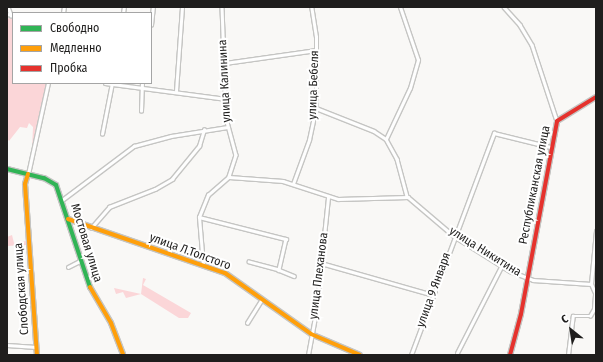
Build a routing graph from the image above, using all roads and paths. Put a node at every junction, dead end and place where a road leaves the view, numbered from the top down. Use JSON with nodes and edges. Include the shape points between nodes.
{"nodes":[{"id":1,"x":8,"y":7,"type":"edge"},
{"id":2,"x":182,"y":7,"type":"edge"},
{"id":3,"x":222,"y":7,"type":"edge"},
{"id":4,"x":311,"y":7,"type":"edge"},
{"id":5,"x":400,"y":7,"type":"edge"},
{"id":6,"x":504,"y":7,"type":"edge"},
{"id":7,"x":10,"y":14,"type":"edge"},
{"id":8,"x":316,"y":50,"type":"junction"},
{"id":9,"x":225,"y":63,"type":"junction"},
{"id":10,"x":48,"y":84,"type":"edge"},
{"id":11,"x":112,"y":84,"type":"edge"},
{"id":12,"x":142,"y":84,"type":"edge"},
{"id":13,"x":141,"y":89,"type":"junction"},
{"id":14,"x":176,"y":91,"type":"junction"},
{"id":15,"x":596,"y":97,"type":"edge"},
{"id":16,"x":226,"y":99,"type":"junction"},
{"id":17,"x":316,"y":108,"type":"junction"},
{"id":18,"x":141,"y":111,"type":"dead end"},
{"id":19,"x":557,"y":121,"type":"junction"},
{"id":20,"x":227,"y":127,"type":"junction"},
{"id":21,"x":204,"y":130,"type":"junction"},
{"id":22,"x":102,"y":134,"type":"dead end"},
{"id":23,"x":386,"y":139,"type":"junction"},
{"id":24,"x":551,"y":147,"type":"junction"},
{"id":25,"x":7,"y":169,"type":"edge"},
{"id":26,"x":28,"y":174,"type":"junction"},
{"id":27,"x":229,"y":176,"type":"junction"},
{"id":28,"x":294,"y":184,"type":"junction"},
{"id":29,"x":408,"y":197,"type":"junction"},
{"id":30,"x":328,"y":198,"type":"junction"},
{"id":31,"x":62,"y":200,"type":"junction"},
{"id":32,"x":199,"y":217,"type":"junction"},
{"id":33,"x":68,"y":220,"type":"junction"},
{"id":34,"x":91,"y":228,"type":"junction"},
{"id":35,"x":596,"y":231,"type":"edge"},
{"id":36,"x":454,"y":236,"type":"junction"},
{"id":37,"x":80,"y":260,"type":"junction"},
{"id":38,"x":249,"y":262,"type":"dead end"},
{"id":39,"x":321,"y":263,"type":"junction"},
{"id":40,"x":502,"y":265,"type":"junction"},
{"id":41,"x":203,"y":266,"type":"junction"},
{"id":42,"x":68,"y":267,"type":"dead end"},
{"id":43,"x":279,"y":270,"type":"junction"},
{"id":44,"x":294,"y":276,"type":"dead end"},
{"id":45,"x":528,"y":279,"type":"junction"},
{"id":46,"x":592,"y":284,"type":"junction"},
{"id":47,"x":433,"y":295,"type":"junction"},
{"id":48,"x":262,"y":299,"type":"junction"},
{"id":49,"x":247,"y":323,"type":"dead end"},
{"id":50,"x":311,"y":334,"type":"junction"},
{"id":51,"x":7,"y":345,"type":"edge"},
{"id":52,"x":37,"y":347,"type":"junction"},
{"id":53,"x":457,"y":353,"type":"dead end"},
{"id":54,"x":37,"y":355,"type":"edge"},
{"id":55,"x":123,"y":355,"type":"edge"},
{"id":56,"x":308,"y":355,"type":"edge"},
{"id":57,"x":360,"y":355,"type":"edge"},
{"id":58,"x":411,"y":355,"type":"edge"},
{"id":59,"x":510,"y":355,"type":"edge"},
{"id":60,"x":568,"y":355,"type":"edge"}],
"edges":[{"from":1,"to":7,"type":"street"},
{"from":2,"to":14,"type":"street"},
{"from":3,"to":9,"type":"street","name":"улица Калинина"},
{"from":4,"to":8,"type":"street","name":"улица Бебеля"},
{"from":5,"to":23,"type":"street","via":[[418,60],[410,88]]},
{"from":6,"to":19,"type":"street","name":"Республиканская улица","via":[[520,25],[532,45]]},
{"from":8,"to":9,"type":"street"},
{"from":8,"to":17,"type":"street","name":"улица Бебеля"},
{"from":9,"to":16,"type":"street","name":"улица Калинина"},
{"from":10,"to":26,"type":"street"},
{"from":11,"to":13,"type":"street"},
{"from":11,"to":22,"type":"street"},
{"from":12,"to":13,"type":"street"},
{"from":13,"to":14,"type":"street"},
{"from":13,"to":18,"type":"street"},
{"from":14,"to":16,"type":"street","via":[[211,99]]},
{"from":15,"to":19,"type":"street"},
{"from":16,"to":20,"type":"street","name":"улица Калинина"},
{"from":17,"to":23,"type":"street","via":[[374,131]]},
{"from":17,"to":28,"type":"street","name":"улица Бебеля","via":[[310,140]]},
{"from":19,"to":24,"type":"street","name":"Республиканская улица"},
{"from":20,"to":21,"type":"street"},
{"from":20,"to":27,"type":"street","name":"улица Калинина","via":[[236,155]]},
{"from":21,"to":31,"type":"street","via":[[134,146]]},
{"from":21,"to":34,"type":"street","via":[[199,146],[172,179],[109,207]]},
{"from":23,"to":29,"type":"street","via":[[395,152]]},
{"from":24,"to":36,"type":"street","name":"улица 9 Января","via":[[497,133],[492,136]]},
{"from":24,"to":45,"type":"street","name":"Республиканская улица"},
{"from":25,"to":26,"type":"street","name":"Мостовая улица"},
{"from":26,"to":31,"type":"street","name":"Мостовая улица","via":[[51,181],[60,192]]},
{"from":26,"to":52,"type":"street","name":"Слободская улица","via":[[25,184]]},
{"from":27,"to":28,"type":"street","via":[[273,179]]},
{"from":27,"to":32,"type":"street","via":[[208,195]]},
{"from":28,"to":30,"type":"street"},
{"from":29,"to":30,"type":"street"},
{"from":29,"to":36,"type":"street","name":"улица Никитина"},
{"from":30,"to":39,"type":"street","name":"улица Плеханова"},
{"from":31,"to":33,"type":"street","name":"Мостовая улица"},
{"from":32,"to":41,"type":"street"},
{"from":32,"to":43,"type":"street","via":[[286,239]]},
{"from":33,"to":34,"type":"street","name":"улица Л.Толстого"},
{"from":33,"to":37,"type":"street","name":"Мостовая улица"},
{"from":34,"to":41,"type":"street","name":"улица Л.Толстого"},
{"from":35,"to":46,"type":"street"},
{"from":36,"to":40,"type":"street","name":"улица Никитина"},
{"from":36,"to":47,"type":"street","name":"улица 9 Января"},
{"from":37,"to":42,"type":"street"},
{"from":37,"to":55,"type":"street","name":"Мостовая улица","via":[[86,281],[111,323]]},
{"from":38,"to":43,"type":"street"},
{"from":39,"to":47,"type":"street"},
{"from":39,"to":50,"type":"street","name":"улица Плеханова"},
{"from":40,"to":45,"type":"street","name":"улица Никитина"},
{"from":40,"to":53,"type":"street"},
{"from":41,"to":48,"type":"street","name":"улица Л.Толстого","via":[[225,273]]},
{"from":43,"to":44,"type":"street"},
{"from":45,"to":46,"type":"street","name":"улица Никитина"},
{"from":45,"to":59,"type":"street","name":"Республиканская улица"},
{"from":46,"to":60,"type":"street","via":[[595,293],[594,309],[590,316],[573,316]]},
{"from":47,"to":58,"type":"street","name":"улица 9 Января"},
{"from":48,"to":49,"type":"street"},
{"from":48,"to":50,"type":"street","name":"улица Л.Толстого"},
{"from":50,"to":56,"type":"street","name":"улица Плеханова"},
{"from":50,"to":57,"type":"street","name":"улица Л.Толстого"},
{"from":51,"to":52,"type":"street"},
{"from":52,"to":54,"type":"street","name":"Слободская улица"}]}
